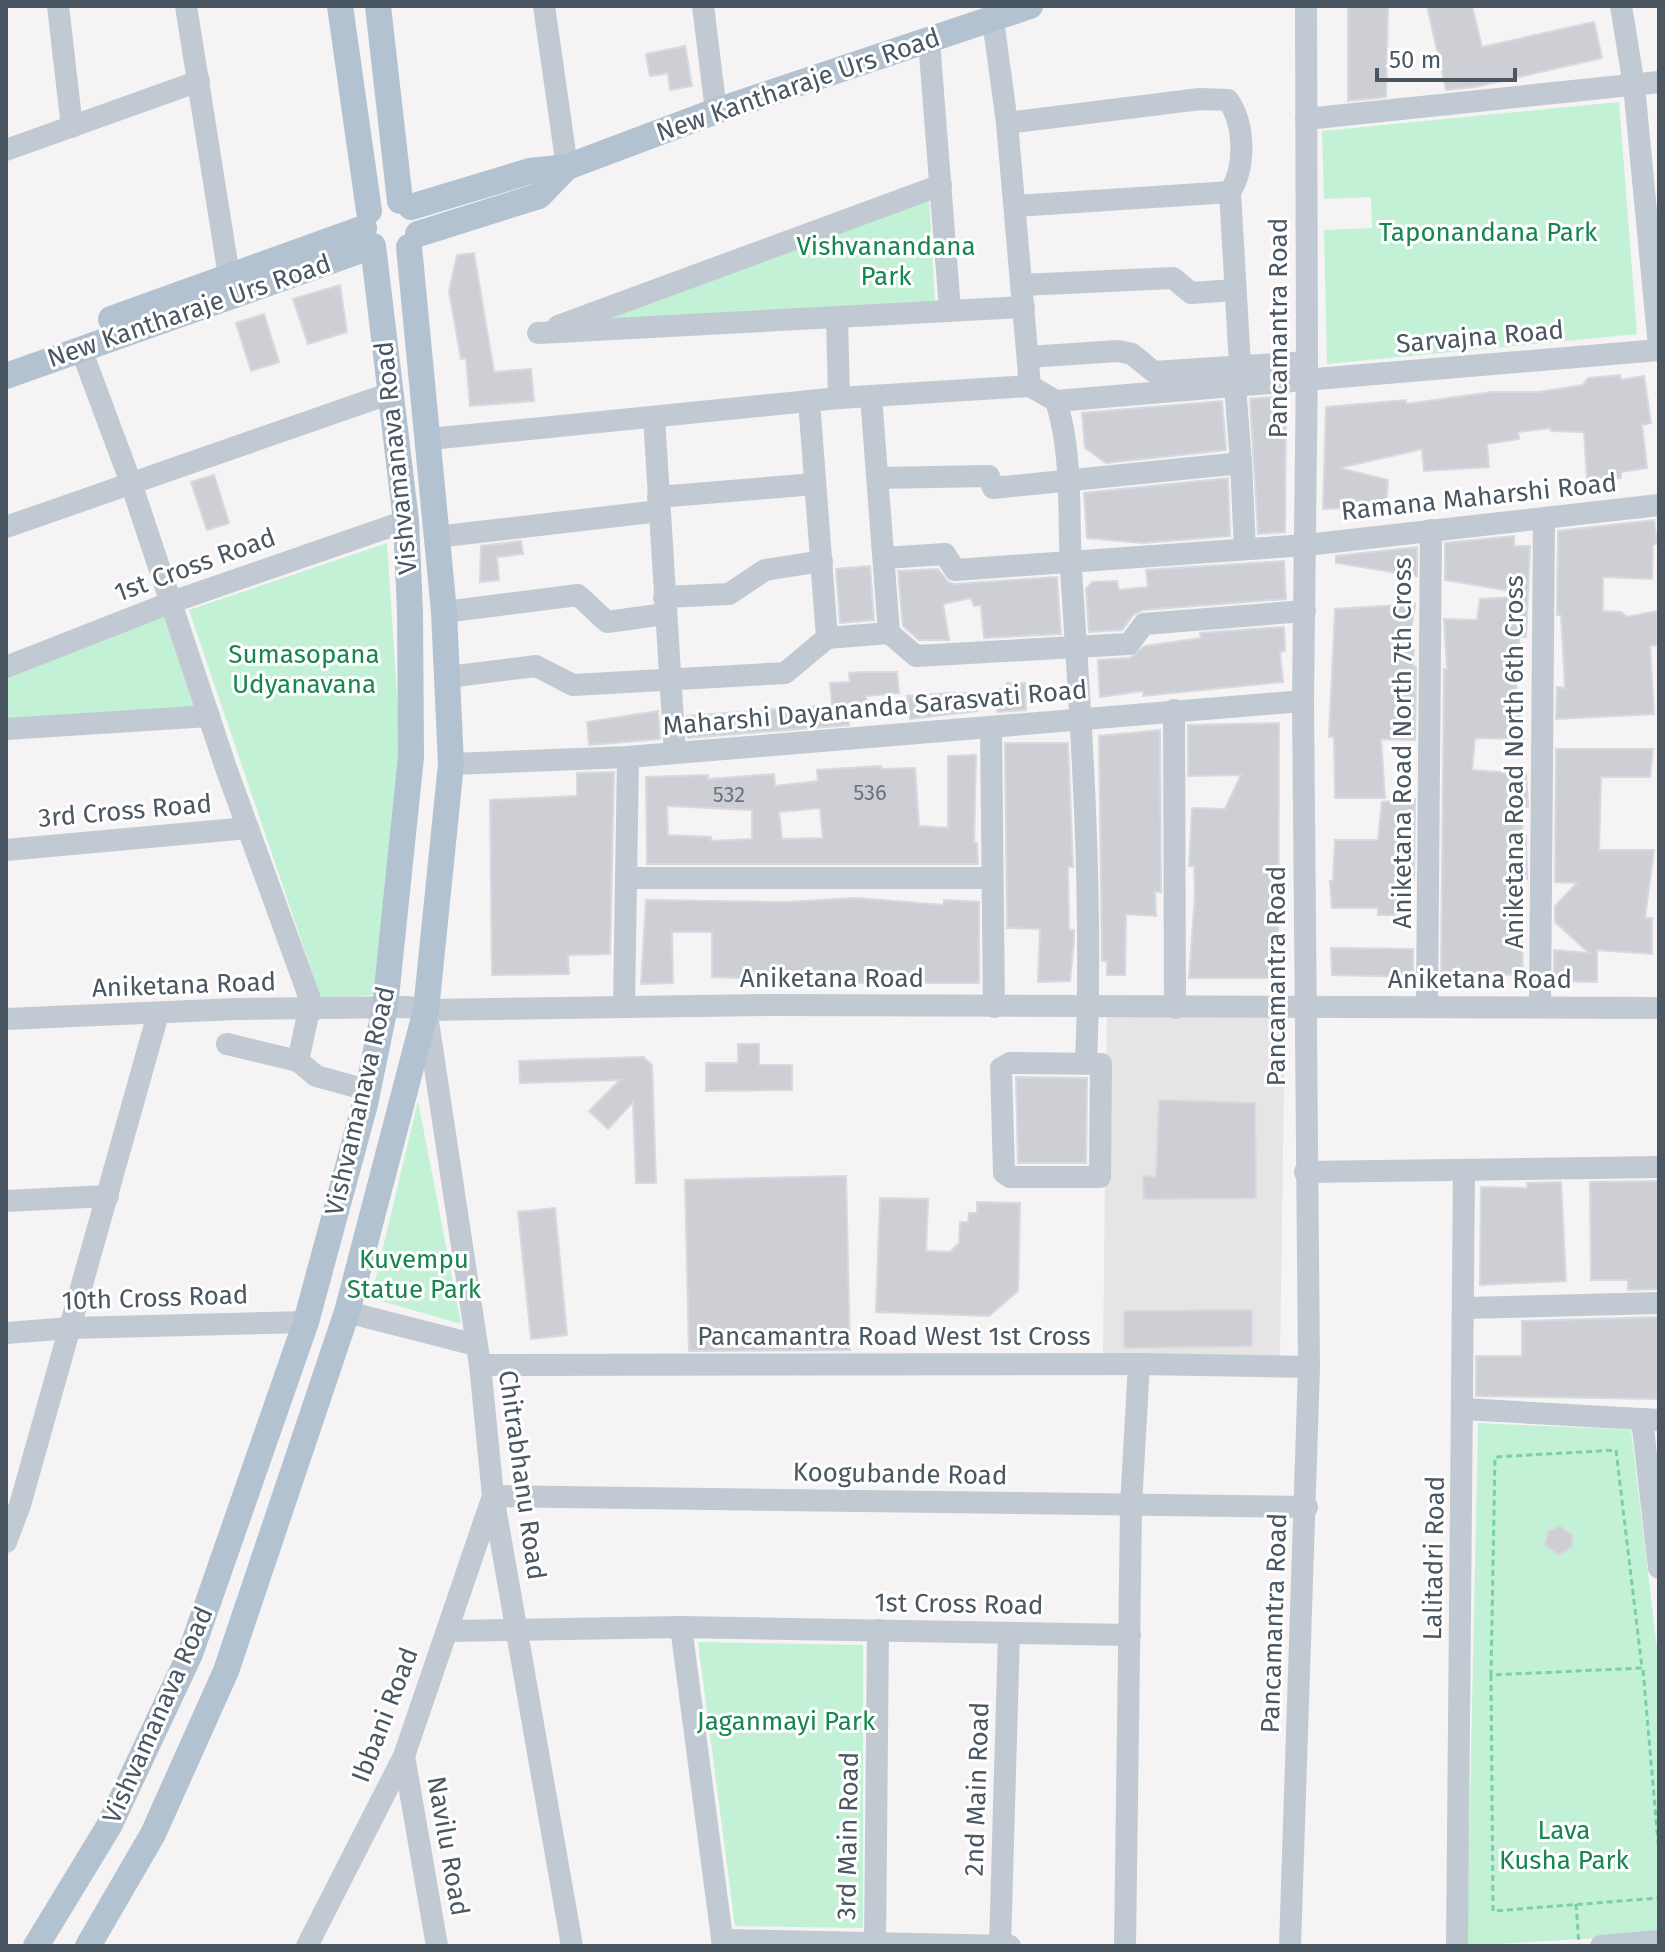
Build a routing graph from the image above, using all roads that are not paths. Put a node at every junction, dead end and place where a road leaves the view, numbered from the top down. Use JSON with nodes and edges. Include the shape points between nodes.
{"nodes":[{"id":1,"x":58,"y":6,"type":"edge"},
{"id":2,"x":186,"y":6,"type":"edge"},
{"id":3,"x":340,"y":6,"type":"edge"},
{"id":4,"x":378,"y":6,"type":"edge"},
{"id":5,"x":544,"y":6,"type":"edge"},
{"id":6,"x":703,"y":6,"type":"edge"},
{"id":7,"x":1030,"y":6,"type":"edge"},
{"id":8,"x":1306,"y":6,"type":"edge"},
{"id":9,"x":1621,"y":6,"type":"edge"},
{"id":10,"x":993,"y":20,"type":"junction"},
{"id":11,"x":929,"y":41,"type":"junction"},
{"id":12,"x":199,"y":81,"type":"junction"},
{"id":13,"x":1659,"y":82,"type":"edge"},
{"id":14,"x":1634,"y":86,"type":"junction"},
{"id":15,"x":716,"y":111,"type":"junction"},
{"id":16,"x":1306,"y":119,"type":"junction"},
{"id":17,"x":1007,"y":123,"type":"junction"},
{"id":18,"x":72,"y":127,"type":"junction"},
{"id":19,"x":6,"y":150,"type":"edge"},
{"id":20,"x":567,"y":167,"type":"junction"},
{"id":21,"x":941,"y":185,"type":"junction"},
{"id":22,"x":1230,"y":192,"type":"junction"},
{"id":23,"x":405,"y":204,"type":"junction"},
{"id":24,"x":1015,"y":206,"type":"junction"},
{"id":25,"x":1653,"y":224,"type":"edge"},
{"id":26,"x":369,"y":228,"type":"junction"},
{"id":27,"x":413,"y":241,"type":"junction"},
{"id":28,"x":229,"y":276,"type":"junction"},
{"id":29,"x":1235,"y":290,"type":"junction"},
{"id":30,"x":1023,"y":296,"type":"junction"},
{"id":31,"x":950,"y":310,"type":"junction"},
{"id":32,"x":837,"y":318,"type":"junction"},
{"id":33,"x":1659,"y":348,"type":"edge"},
{"id":34,"x":81,"y":349,"type":"junction"},
{"id":35,"x":6,"y":357,"type":"edge"},
{"id":36,"x":1028,"y":357,"type":"junction"},
{"id":37,"x":1307,"y":371,"type":"junction"},
{"id":38,"x":1237,"y":375,"type":"junction"},
{"id":39,"x":6,"y":376,"type":"edge"},
{"id":40,"x":1030,"y":386,"type":"junction"},
{"id":41,"x":391,"y":393,"type":"junction"},
{"id":42,"x":871,"y":396,"type":"junction"},
{"id":43,"x":839,"y":398,"type":"junction"},
{"id":44,"x":809,"y":401,"type":"junction"},
{"id":45,"x":1056,"y":401,"type":"junction"},
{"id":46,"x":654,"y":417,"type":"junction"},
{"id":47,"x":430,"y":439,"type":"junction"},
{"id":48,"x":1241,"y":463,"type":"junction"},
{"id":49,"x":878,"y":478,"type":"junction"},
{"id":50,"x":1067,"y":482,"type":"junction"},
{"id":51,"x":131,"y":483,"type":"junction"},
{"id":52,"x":815,"y":484,"type":"junction"},
{"id":53,"x":658,"y":504,"type":"junction"},
{"id":54,"x":1659,"y":505,"type":"edge"},
{"id":55,"x":1544,"y":518,"type":"junction"},
{"id":56,"x":406,"y":521,"type":"junction"},
{"id":57,"x":6,"y":527,"type":"edge"},
{"id":58,"x":1431,"y":530,"type":"junction"},
{"id":59,"x":436,"y":537,"type":"junction"},
{"id":60,"x":1306,"y":545,"type":"junction"},
{"id":61,"x":1245,"y":549,"type":"junction"},
{"id":62,"x":884,"y":558,"type":"junction"},
{"id":63,"x":822,"y":561,"type":"junction"},
{"id":64,"x":1071,"y":562,"type":"junction"},
{"id":65,"x":172,"y":602,"type":"junction"},
{"id":66,"x":664,"y":605,"type":"junction"},
{"id":67,"x":1305,"y":611,"type":"junction"},
{"id":68,"x":444,"y":612,"type":"junction"},
{"id":69,"x":889,"y":633,"type":"junction"},
{"id":70,"x":827,"y":638,"type":"junction"},
{"id":71,"x":1076,"y":646,"type":"junction"},
{"id":72,"x":6,"y":667,"type":"edge"},
{"id":73,"x":448,"y":677,"type":"junction"},
{"id":74,"x":671,"y":677,"type":"junction"},
{"id":75,"x":1303,"y":701,"type":"junction"},
{"id":76,"x":1174,"y":710,"type":"junction"},
{"id":77,"x":209,"y":716,"type":"junction"},
{"id":78,"x":1081,"y":718,"type":"junction"},
{"id":79,"x":991,"y":727,"type":"junction"},
{"id":80,"x":6,"y":729,"type":"edge"},
{"id":81,"x":675,"y":753,"type":"junction"},
{"id":82,"x":628,"y":757,"type":"junction"},
{"id":83,"x":451,"y":764,"type":"junction"},
{"id":84,"x":248,"y":828,"type":"junction"},
{"id":85,"x":6,"y":850,"type":"edge"},
{"id":86,"x":626,"y":878,"type":"junction"},
{"id":87,"x":992,"y":878,"type":"junction"},
{"id":88,"x":1427,"y":1005,"type":"junction"},
{"id":89,"x":624,"y":1006,"type":"junction"},
{"id":90,"x":385,"y":1007,"type":"junction"},
{"id":91,"x":994,"y":1007,"type":"junction"},
{"id":92,"x":1088,"y":1007,"type":"junction"},
{"id":93,"x":1304,"y":1007,"type":"junction"},
{"id":94,"x":1540,"y":1007,"type":"junction"},
{"id":95,"x":1175,"y":1008,"type":"junction"},
{"id":96,"x":1659,"y":1008,"type":"edge"},
{"id":97,"x":312,"y":1010,"type":"junction"},
{"id":98,"x":426,"y":1010,"type":"junction"},
{"id":99,"x":158,"y":1014,"type":"junction"},
{"id":100,"x":6,"y":1019,"type":"edge"},
{"id":101,"x":227,"y":1044,"type":"dead end"},
{"id":102,"x":298,"y":1061,"type":"junction"},
{"id":103,"x":1086,"y":1063,"type":"junction"},
{"id":104,"x":367,"y":1090,"type":"junction"},
{"id":105,"x":1659,"y":1167,"type":"edge"},
{"id":106,"x":1464,"y":1170,"type":"junction"},
{"id":107,"x":1305,"y":1172,"type":"junction"},
{"id":108,"x":108,"y":1196,"type":"junction"},
{"id":109,"x":6,"y":1201,"type":"edge"},
{"id":110,"x":1659,"y":1303,"type":"edge"},
{"id":111,"x":1465,"y":1308,"type":"junction"},
{"id":112,"x":347,"y":1312,"type":"junction"},
{"id":113,"x":306,"y":1322,"type":"junction"},
{"id":114,"x":71,"y":1328,"type":"junction"},
{"id":115,"x":6,"y":1333,"type":"edge"},
{"id":116,"x":478,"y":1355,"type":"junction"},
{"id":117,"x":1139,"y":1364,"type":"junction"},
{"id":118,"x":1309,"y":1367,"type":"junction"},
{"id":119,"x":1463,"y":1409,"type":"junction"},
{"id":120,"x":1651,"y":1420,"type":"edge"},
{"id":121,"x":493,"y":1496,"type":"junction"},
{"id":122,"x":1131,"y":1505,"type":"junction"},
{"id":123,"x":1307,"y":1507,"type":"junction"},
{"id":124,"x":6,"y":1542,"type":"edge"},
{"id":125,"x":1659,"y":1568,"type":"edge"},
{"id":126,"x":681,"y":1627,"type":"junction"},
{"id":127,"x":516,"y":1630,"type":"junction"},
{"id":128,"x":878,"y":1630,"type":"junction"},
{"id":129,"x":447,"y":1631,"type":"junction"},
{"id":130,"x":1009,"y":1633,"type":"junction"},
{"id":131,"x":1130,"y":1635,"type":"junction"},
{"id":132,"x":404,"y":1756,"type":"junction"},
{"id":133,"x":1659,"y":1941,"type":"edge"},
{"id":134,"x":722,"y":1943,"type":"edge"},
{"id":135,"x":95,"y":1944,"type":"edge"},
{"id":136,"x":875,"y":1944,"type":"edge"},
{"id":137,"x":36,"y":1946,"type":"edge"},
{"id":138,"x":307,"y":1946,"type":"edge"},
{"id":139,"x":437,"y":1946,"type":"edge"},
{"id":140,"x":572,"y":1946,"type":"edge"},
{"id":141,"x":1000,"y":1946,"type":"edge"},
{"id":142,"x":1010,"y":1946,"type":"edge"},
{"id":143,"x":1125,"y":1946,"type":"edge"},
{"id":144,"x":1290,"y":1946,"type":"edge"},
{"id":145,"x":1457,"y":1946,"type":"edge"},
{"id":146,"x":1601,"y":1946,"type":"edge"}],
"edges":[{"from":1,"to":18,"type":"street"},
{"from":2,"to":12,"type":"street"},
{"from":3,"to":26,"type":"main road","name":"Vishvamanava Road"},
{"from":4,"to":23,"type":"main road"},
{"from":5,"to":20,"type":"street"},
{"from":6,"to":15,"type":"street"},
{"from":7,"to":10,"type":"main road","name":"New Kantharaje Urs Road"},
{"from":8,"to":16,"type":"street","name":"Pancamantra Road"},
{"from":9,"to":14,"type":"street"},
{"from":10,"to":11,"type":"main road","name":"New Kantharaje Urs Road"},
{"from":10,"to":17,"type":"street"},
{"from":11,"to":15,"type":"main road","name":"New Kantharaje Urs Road"},
{"from":11,"to":21,"type":"street"},
{"from":12,"to":18,"type":"street"},
{"from":12,"to":28,"type":"street"},
{"from":13,"to":14,"type":"street"},
{"from":14,"to":16,"type":"street"},
{"from":14,"to":25,"type":"street"},
{"from":15,"to":20,"type":"main road","name":"New Kantharaje Urs Road"},
{"from":16,"to":37,"type":"street","name":"Pancamantra Road"},
{"from":17,"to":22,"type":"street","via":[[1228,100],[1238,114],[1240,155],[1239,178]]},
{"from":17,"to":24,"type":"street"},
{"from":18,"to":19,"type":"street"},
{"from":20,"to":23,"type":"main road","name":"New Kantharaje Urs Road","via":[[530,171]]},
{"from":20,"to":27,"type":"main road","name":"New Kantharaje Urs Road","via":[[539,196]]},
{"from":21,"to":31,"type":"street"},
{"from":21,"to":32,"type":"street","via":[[538,333]]},
{"from":22,"to":24,"type":"street"},
{"from":22,"to":29,"type":"street"},
{"from":23,"to":26,"type":"main road","via":[[382,201]]},
{"from":23,"to":27,"type":"main road","via":[[417,217]]},
{"from":24,"to":30,"type":"street"},
{"from":25,"to":33,"type":"street"},
{"from":26,"to":27,"type":"main road","via":[[387,253]]},
{"from":26,"to":28,"type":"main road","name":"New Kantharaje Urs Road"},
{"from":26,"to":34,"type":"main road","name":"New Kantharaje Urs Road"},
{"from":26,"to":41,"type":"main road","name":"Vishvamanava Road"},
{"from":27,"to":47,"type":"main road","name":"Vishvamanava Road"},
{"from":28,"to":35,"type":"main road","name":"New Kantharaje Urs Road"},
{"from":29,"to":30,"type":"street","via":[[1191,293],[1173,278]]},
{"from":29,"to":38,"type":"street"},
{"from":30,"to":31,"type":"street"},
{"from":30,"to":36,"type":"street"},
{"from":31,"to":32,"type":"street"},
{"from":32,"to":43,"type":"street"},
{"from":33,"to":37,"type":"street","name":"Sarvajna Road"},
{"from":34,"to":39,"type":"main road","name":"New Kantharaje Urs Road"},
{"from":34,"to":51,"type":"street"},
{"from":36,"to":38,"type":"street","via":[[1118,351],[1132,354],[1154,372]]},
{"from":36,"to":40,"type":"street"},
{"from":37,"to":38,"type":"street","name":"Sarvajna Road"},
{"from":37,"to":60,"type":"street","name":"Pancamantra Road"},
{"from":38,"to":45,"type":"street"},
{"from":38,"to":48,"type":"street"},
{"from":40,"to":42,"type":"street"},
{"from":40,"to":45,"type":"street"},
{"from":41,"to":51,"type":"street"},
{"from":41,"to":56,"type":"main road","name":"Vishvamanava Road"},
{"from":42,"to":43,"type":"street"},
{"from":42,"to":49,"type":"street"},
{"from":43,"to":44,"type":"street"},
{"from":44,"to":46,"type":"street"},
{"from":44,"to":52,"type":"street"},
{"from":45,"to":50,"type":"street"},
{"from":46,"to":47,"type":"street"},
{"from":46,"to":53,"type":"street"},
{"from":47,"to":59,"type":"main road","name":"Vishvamanava Road"},
{"from":48,"to":50,"type":"street"},
{"from":48,"to":61,"type":"street"},
{"from":49,"to":50,"type":"street","via":[[989,476],[993,488]]},
{"from":49,"to":62,"type":"street"},
{"from":50,"to":64,"type":"street"},
{"from":51,"to":57,"type":"street"},
{"from":51,"to":65,"type":"street"},
{"from":52,"to":53,"type":"street"},
{"from":52,"to":63,"type":"street"},
{"from":53,"to":59,"type":"street"},
{"from":53,"to":66,"type":"street"},
{"from":54,"to":55,"type":"street","name":"Ramana Maharshi Road"},
{"from":55,"to":58,"type":"street","name":"Ramana Maharshi Road"},
{"from":55,"to":94,"type":"street","name":"Aniketana Road North 6th Cross"},
{"from":56,"to":65,"type":"street","name":"1st Cross Road"},
{"from":56,"to":90,"type":"main road","name":"Vishvamanava Road","via":[[411,757]]},
{"from":58,"to":60,"type":"street","name":"Ramana Maharshi Road"},
{"from":58,"to":88,"type":"street","name":"Aniketana Road North 7th Cross"},
{"from":59,"to":68,"type":"main road","name":"Vishvamanava Road"},
{"from":60,"to":61,"type":"street","name":"Ramana Maharshi Road"},
{"from":60,"to":67,"type":"street","name":"Pancamantra Road"},
{"from":61,"to":64,"type":"street","name":"Ramana Maharshi Road"},
{"from":62,"to":64,"type":"street","name":"Ramana Maharshi Road","via":[[945,554],[955,570]]},
{"from":62,"to":69,"type":"street"},
{"from":63,"to":66,"type":"street","via":[[765,570],[729,594]]},
{"from":63,"to":70,"type":"street"},
{"from":64,"to":71,"type":"street"},
{"from":65,"to":72,"type":"street","name":"1st Cross Road"},
{"from":65,"to":77,"type":"street"},
{"from":66,"to":68,"type":"street","via":[[607,622],[578,595]]},
{"from":66,"to":74,"type":"street"},
{"from":67,"to":71,"type":"street","via":[[1144,624],[1129,644]]},
{"from":67,"to":75,"type":"street","name":"Pancamantra Road"},
{"from":68,"to":73,"type":"main road","name":"Vishvamanava Road"},
{"from":69,"to":70,"type":"street"},
{"from":69,"to":71,"type":"street","via":[[916,656]]},
{"from":70,"to":74,"type":"street","via":[[785,673]]},
{"from":71,"to":78,"type":"street"},
{"from":73,"to":74,"type":"street","via":[[536,666],[573,685]]},
{"from":73,"to":83,"type":"main road","name":"Vishvamanava Road"},
{"from":74,"to":81,"type":"street"},
{"from":75,"to":76,"type":"street","name":"Maharshi Dayananda Sarasvati Road"},
{"from":75,"to":93,"type":"street","name":"Pancamantra Road"},
{"from":76,"to":78,"type":"street","name":"Maharshi Dayananda Sarasvati Road"},
{"from":76,"to":95,"type":"street"},
{"from":77,"to":80,"type":"street"},
{"from":77,"to":84,"type":"street"},
{"from":78,"to":79,"type":"street","name":"Maharshi Dayananda Sarasvati Road"},
{"from":78,"to":92,"type":"street"},
{"from":79,"to":81,"type":"street","name":"Maharshi Dayananda Sarasvati Road"},
{"from":79,"to":87,"type":"street"},
{"from":81,"to":82,"type":"street","name":"Maharshi Dayananda Sarasvati Road"},
{"from":82,"to":83,"type":"street","name":"Maharshi Dayananda Sarasvati Road"},
{"from":82,"to":86,"type":"street"},
{"from":83,"to":98,"type":"main road","name":"Vishvamanava Road"},
{"from":84,"to":85,"type":"street","name":"3rd Cross Road"},
{"from":84,"to":97,"type":"street"},
{"from":86,"to":87,"type":"street"},
{"from":86,"to":89,"type":"street"},
{"from":87,"to":91,"type":"street"},
{"from":88,"to":93,"type":"street","name":"Aniketana Road"},
{"from":88,"to":94,"type":"street","name":"Aniketana Road"},
{"from":89,"to":91,"type":"street","name":"Aniketana Road"},
{"from":89,"to":98,"type":"street","name":"Aniketana Road"},
{"from":90,"to":97,"type":"street","name":"Aniketana Road"},
{"from":90,"to":98,"type":"street","name":"Aniketana Road"},
{"from":90,"to":104,"type":"main road","name":"Vishvamanava Road"},
{"from":91,"to":92,"type":"street","name":"Aniketana Road"},
{"from":92,"to":95,"type":"street","name":"Aniketana Road"},
{"from":92,"to":103,"type":"street"},
{"from":93,"to":95,"type":"street","name":"Aniketana Road"},
{"from":93,"to":107,"type":"street","name":"Pancamantra Road"},
{"from":94,"to":96,"type":"street","name":"Aniketana Road"},
{"from":97,"to":99,"type":"street","name":"Aniketana Road"},
{"from":97,"to":102,"type":"street"},
{"from":98,"to":112,"type":"main road","name":"Vishvamanava Road"},
{"from":98,"to":116,"type":"street","name":"Chitrabhanu Road"},
{"from":99,"to":100,"type":"street","name":"Aniketana Road"},
{"from":99,"to":108,"type":"street"},
{"from":101,"to":102,"type":"street"},
{"from":102,"to":104,"type":"street","via":[[316,1076]]},
{"from":103,"to":103,"type":"street","via":[[1004,1064],[1004,1173],[1100,1177],[1104,1068]]},
{"from":104,"to":113,"type":"main road","name":"Vishvamanava Road"},
{"from":105,"to":106,"type":"street"},
{"from":106,"to":107,"type":"street"},
{"from":106,"to":111,"type":"street","name":"Lalitadri Road"},
{"from":107,"to":118,"type":"street","name":"Pancamantra Road"},
{"from":108,"to":109,"type":"street"},
{"from":108,"to":114,"type":"street"},
{"from":110,"to":111,"type":"street"},
{"from":111,"to":119,"type":"street","name":"Lalitadri Road"},
{"from":112,"to":116,"type":"street","name":"Pancamantra Road West 1st Cross"},
{"from":112,"to":135,"type":"main road","name":"Vishvamanava Road","via":[[226,1671],[153,1834]]},
{"from":113,"to":114,"type":"street","name":"10th Cross Road"},
{"from":113,"to":137,"type":"main road","name":"Vishvamanava Road","via":[[190,1654],[109,1826]]},
{"from":114,"to":115,"type":"street","name":"10th Cross Road"},
{"from":114,"to":124,"type":"street"},
{"from":116,"to":117,"type":"street","name":"Pancamantra Road West 1st Cross"},
{"from":116,"to":121,"type":"street","name":"Chitrabhanu Road"},
{"from":117,"to":118,"type":"street","name":"Pancamantra Road West 1st Cross"},
{"from":117,"to":122,"type":"street"},
{"from":118,"to":123,"type":"street","name":"Pancamantra Road"},
{"from":119,"to":120,"type":"street"},
{"from":119,"to":145,"type":"street","name":"Lalitadri Road"},
{"from":120,"to":125,"type":"street"},
{"from":121,"to":122,"type":"street","name":"Koogubande Road"},
{"from":121,"to":127,"type":"street","name":"Chitrabhanu Road"},
{"from":121,"to":129,"type":"street","name":"Ibbani Road"},
{"from":122,"to":123,"type":"street","name":"Koogubande Road"},
{"from":122,"to":131,"type":"street"},
{"from":123,"to":144,"type":"street","name":"Pancamantra Road"},
{"from":126,"to":127,"type":"street","name":"1st Cross Road"},
{"from":126,"to":128,"type":"street","name":"1st Cross Road"},
{"from":126,"to":134,"type":"street"},
{"from":127,"to":129,"type":"street","name":"1st Cross Road"},
{"from":127,"to":140,"type":"street","name":"Chitrabhanu Road"},
{"from":128,"to":130,"type":"street","name":"1st Cross Road"},
{"from":128,"to":136,"type":"street","name":"3rd Main Road"},
{"from":129,"to":132,"type":"street","name":"Ibbani Road"},
{"from":130,"to":131,"type":"street","name":"1st Cross Road"},
{"from":130,"to":141,"type":"street","name":"2nd Main Road"},
{"from":131,"to":143,"type":"street"},
{"from":132,"to":138,"type":"street","name":"Ibbani Road"},
{"from":132,"to":139,"type":"street","name":"Navilu Road"},
{"from":133,"to":146,"type":"street"},
{"from":134,"to":136,"type":"street"},
{"from":136,"to":141,"type":"street"},
{"from":141,"to":142,"type":"street"}]}
